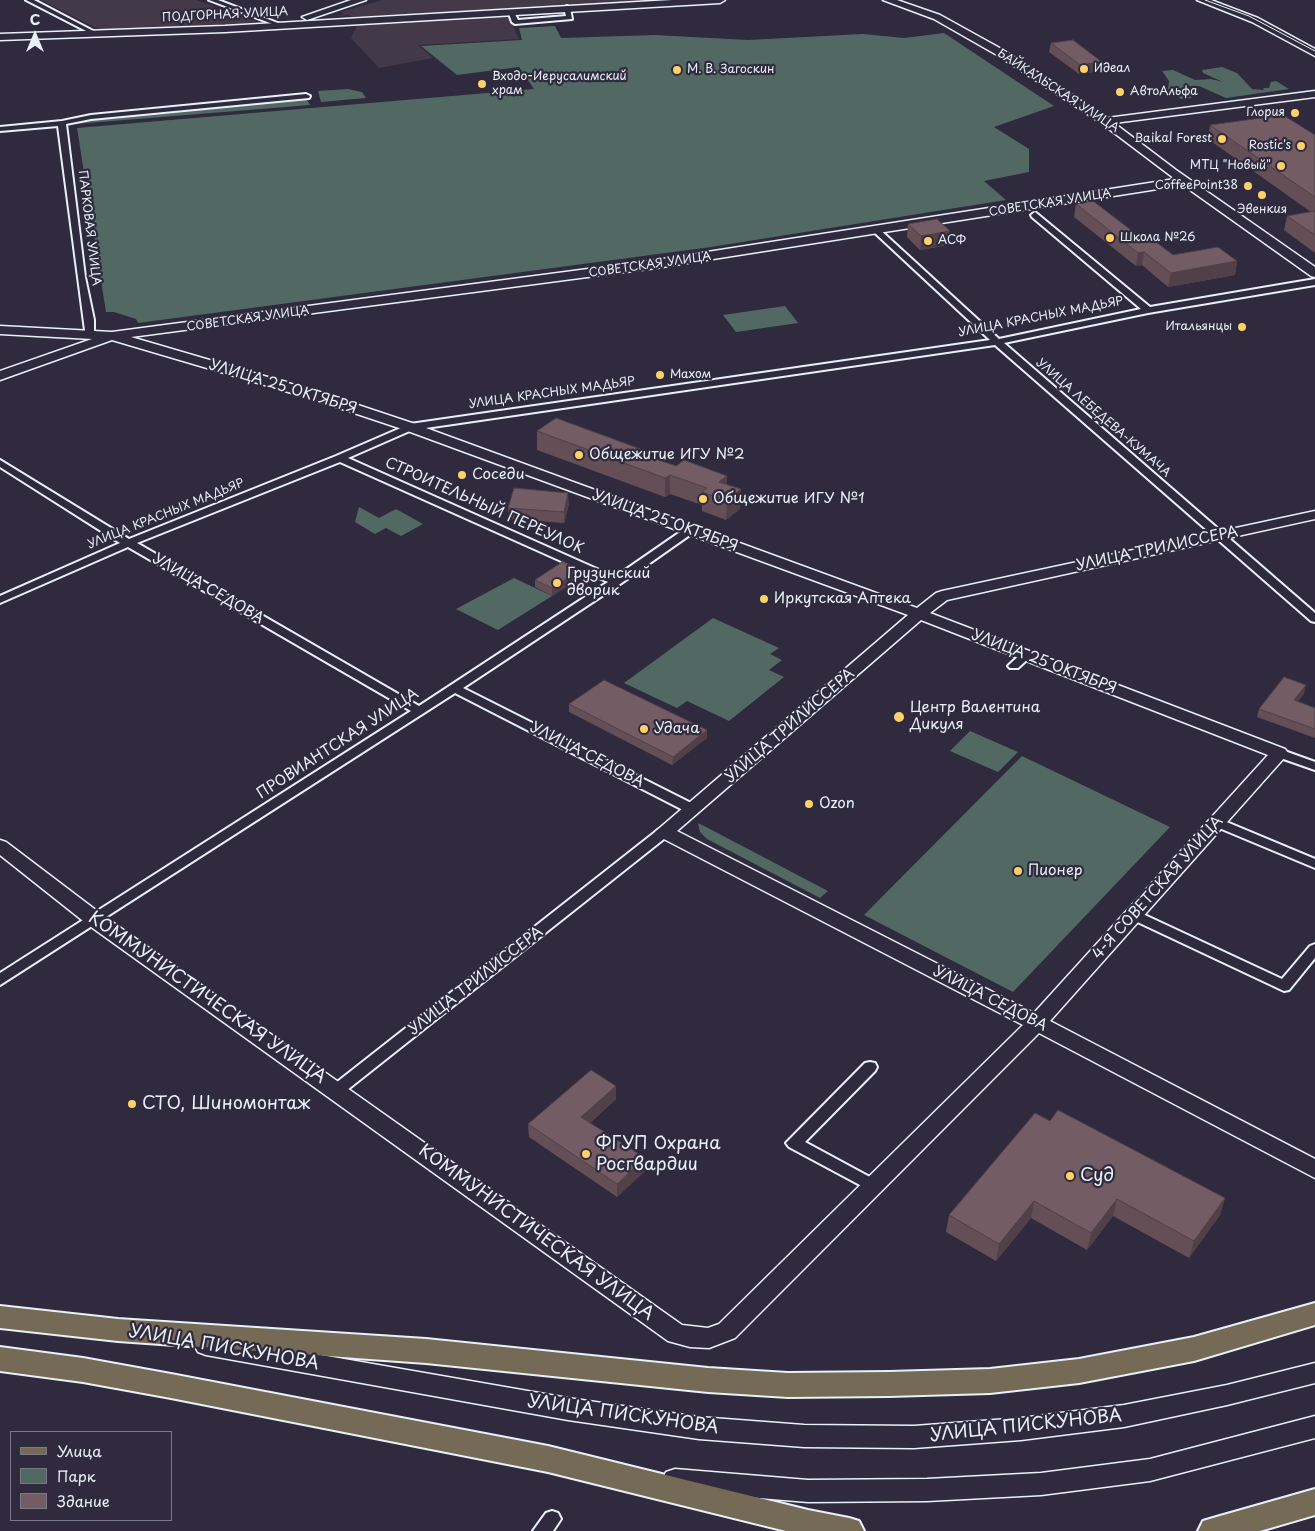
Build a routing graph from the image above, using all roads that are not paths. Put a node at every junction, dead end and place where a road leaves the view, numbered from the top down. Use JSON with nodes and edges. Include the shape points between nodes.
{"nodes":[{"id":1,"x":29,"y":0,"type":"edge"},
{"id":2,"x":212,"y":0,"type":"edge"},
{"id":3,"x":361,"y":0,"type":"edge"},
{"id":4,"x":720,"y":0,"type":"edge"},
{"id":5,"x":888,"y":0,"type":"edge"},
{"id":6,"x":1202,"y":0,"type":"edge"},
{"id":7,"x":1212,"y":0,"type":"edge"},
{"id":8,"x":331,"y":9,"type":"junction"},
{"id":9,"x":354,"y":21,"type":"junction"},
{"id":10,"x":280,"y":25,"type":"junction"},
{"id":11,"x":94,"y":33,"type":"junction"},
{"id":12,"x":0,"y":37,"type":"edge"},
{"id":13,"x":1315,"y":47,"type":"edge"},
{"id":14,"x":1315,"y":53,"type":"edge"},
{"id":15,"x":1315,"y":94,"type":"edge"},
{"id":16,"x":306,"y":96,"type":"dead end"},
{"id":17,"x":1105,"y":121,"type":"junction"},
{"id":18,"x":62,"y":123,"type":"junction"},
{"id":19,"x":0,"y":130,"type":"edge"},
{"id":20,"x":1186,"y":181,"type":"junction"},
{"id":21,"x":1035,"y":215,"type":"dead end"},
{"id":22,"x":878,"y":231,"type":"junction"},
{"id":23,"x":1315,"y":273,"type":"edge"},
{"id":24,"x":1315,"y":282,"type":"edge"},
{"id":25,"x":1148,"y":310,"type":"junction"},
{"id":26,"x":0,"y":330,"type":"edge"},
{"id":27,"x":89,"y":336,"type":"junction"},
{"id":28,"x":112,"y":336,"type":"junction"},
{"id":29,"x":997,"y":342,"type":"junction"},
{"id":30,"x":0,"y":376,"type":"edge"},
{"id":31,"x":410,"y":427,"type":"junction"},
{"id":32,"x":340,"y":458,"type":"junction"},
{"id":33,"x":0,"y":463,"type":"edge"},
{"id":34,"x":1315,"y":515,"type":"edge"},
{"id":35,"x":690,"y":530,"type":"junction"},
{"id":36,"x":1219,"y":535,"type":"junction"},
{"id":37,"x":128,"y":543,"type":"junction"},
{"id":38,"x":616,"y":582,"type":"junction"},
{"id":39,"x":0,"y":600,"type":"edge"},
{"id":40,"x":919,"y":614,"type":"junction"},
{"id":41,"x":1315,"y":619,"type":"edge"},
{"id":42,"x":454,"y":688,"type":"junction"},
{"id":43,"x":419,"y":711,"type":"junction"},
{"id":44,"x":1279,"y":753,"type":"junction"},
{"id":45,"x":1315,"y":766,"type":"edge"},
{"id":46,"x":692,"y":809,"type":"junction"},
{"id":47,"x":1216,"y":822,"type":"junction"},
{"id":48,"x":664,"y":832,"type":"junction"},
{"id":49,"x":0,"y":846,"type":"edge"},
{"id":50,"x":1315,"y":864,"type":"edge"},
{"id":51,"x":1134,"y":914,"type":"junction"},
{"id":52,"x":94,"y":919,"type":"junction"},
{"id":53,"x":1315,"y":949,"type":"edge"},
{"id":54,"x":0,"y":980,"type":"edge"},
{"id":55,"x":1037,"y":1023,"type":"junction"},
{"id":56,"x":870,"y":1067,"type":"dead end"},
{"id":57,"x":337,"y":1090,"type":"junction"},
{"id":58,"x":1315,"y":1168,"type":"edge"},
{"id":59,"x":873,"y":1186,"type":"junction"},
{"id":60,"x":1315,"y":1314,"type":"edge"},
{"id":61,"x":0,"y":1318,"type":"edge"},
{"id":62,"x":118,"y":1330,"type":"junction"},
{"id":63,"x":0,"y":1359,"type":"edge"},
{"id":64,"x":1315,"y":1373,"type":"edge"},
{"id":65,"x":1315,"y":1428,"type":"edge"},
{"id":66,"x":548,"y":1460,"type":"junction"},
{"id":67,"x":1315,"y":1502,"type":"edge"},
{"id":68,"x":849,"y":1531,"type":"edge"},
{"id":69,"x":1213,"y":1531,"type":"edge"}],
"edges":[{"from":1,"to":11,"type":"street"},
{"from":2,"to":10,"type":"street"},
{"from":3,"to":8,"type":"main road"},
{"from":4,"to":9,"type":"main road","name":"ПОДГОРНАЯ УЛИЦА"},
{"from":5,"to":17,"type":"main road","name":"БАЙКАЛЬСКАЯ УЛИЦА","via":[[937,16],[1001,53]]},
{"from":6,"to":14,"type":"main road","via":[[1255,20]]},
{"from":7,"to":13,"type":"main road","via":[[1267,21]]},
{"from":8,"to":9,"type":"main road","via":[[328,12],[332,18]]},
{"from":8,"to":10,"type":"main road"},
{"from":9,"to":10,"type":"main road","name":"ПОДГОРНАЯ УЛИЦА"},
{"from":10,"to":11,"type":"main road","name":"ПОДГОРНАЯ УЛИЦА"},
{"from":11,"to":12,"type":"main road","name":"ПОДГОРНАЯ УЛИЦА"},
{"from":15,"to":17,"type":"main road"},
{"from":16,"to":18,"type":"street","via":[[91,117]]},
{"from":17,"to":20,"type":"main road","name":"БАЙКАЛЬСКАЯ УЛИЦА"},
{"from":18,"to":19,"type":"street"},
{"from":18,"to":27,"type":"street","name":"ПАРКОВАЯ УЛИЦА"},
{"from":20,"to":22,"type":"main road","name":"СОВЕТСКАЯ УЛИЦА"},
{"from":20,"to":23,"type":"main road","name":"БАЙКАЛЬСКАЯ УЛИЦА"},
{"from":21,"to":25,"type":"street"},
{"from":22,"to":28,"type":"main road","name":"СОВЕТСКАЯ УЛИЦА","via":[[506,285]]},
{"from":22,"to":29,"type":"street","name":"УЛИЦА ЛЕБЕДЕВА-КУМАЧА"},
{"from":24,"to":25,"type":"street","name":"УЛИЦА КРАСНЫХ МАДЬЯР"},
{"from":25,"to":29,"type":"street","name":"УЛИЦА КРАСНЫХ МАДЬЯР"},
{"from":26,"to":27,"type":"main road","name":"УЛИЦА 25 ОКТЯБРЯ"},
{"from":27,"to":28,"type":"main road","name":"УЛИЦА 25 ОКТЯБРЯ"},
{"from":28,"to":30,"type":"main road"},
{"from":28,"to":31,"type":"main road","name":"УЛИЦА 25 ОКТЯБРЯ"},
{"from":29,"to":31,"type":"street","name":"УЛИЦА КРАСНЫХ МАДЬЯР"},
{"from":29,"to":36,"type":"street","name":"УЛИЦА ЛЕБЕДЕВА-КУМАЧА"},
{"from":31,"to":32,"type":"street","name":"УЛИЦА КРАСНЫХ МАДЬЯР"},
{"from":31,"to":35,"type":"main road","name":"УЛИЦА 25 ОКТЯБРЯ"},
{"from":32,"to":37,"type":"street","name":"УЛИЦА КРАСНЫХ МАДЬЯР"},
{"from":32,"to":38,"type":"street","name":"СТРОИТЕЛЬНЫЙ ПЕРЕУЛОК"},
{"from":33,"to":37,"type":"street","name":"УЛИЦА СЕДОВА"},
{"from":34,"to":36,"type":"main road","name":"УЛИЦА ТРИЛИССЕРА"},
{"from":35,"to":38,"type":"street","name":"ПРОВИАНТСКАЯ УЛИЦА"},
{"from":35,"to":40,"type":"main road","name":"УЛИЦА 25 ОКТЯБРЯ"},
{"from":36,"to":40,"type":"main road","name":"УЛИЦА ТРИЛИССЕРА","via":[[942,596]]},
{"from":36,"to":41,"type":"street","name":"УЛИЦА ЛЕБЕДЕВА-КУМАЧА"},
{"from":37,"to":39,"type":"street","name":"УЛИЦА КРАСНЫХ МАДЬЯР"},
{"from":37,"to":43,"type":"street","name":"УЛИЦА СЕДОВА"},
{"from":38,"to":42,"type":"street","name":"ПРОВИАНТСКАЯ УЛИЦА"},
{"from":40,"to":44,"type":"main road","name":"УЛИЦА 25 ОКТЯБРЯ","via":[[1020,660]]},
{"from":40,"to":46,"type":"main road","name":"УЛИЦА ТРИЛИССЕРА"},
{"from":42,"to":43,"type":"street","name":"ПРОВИАНТСКАЯ УЛИЦА"},
{"from":42,"to":46,"type":"street","name":"УЛИЦА СЕДОВА"},
{"from":43,"to":52,"type":"street","name":"ПРОВИАНТСКАЯ УЛИЦА"},
{"from":44,"to":45,"type":"street","name":"УЛИЦА 25 ОКТЯБРЯ"},
{"from":44,"to":47,"type":"main road","name":"4-Я СОВЕТСКАЯ УЛИЦА"},
{"from":46,"to":48,"type":"main road","name":"УЛИЦА ТРИЛИССЕРА"},
{"from":47,"to":50,"type":"street"},
{"from":47,"to":51,"type":"main road","name":"4-Я СОВЕТСКАЯ УЛИЦА"},
{"from":48,"to":55,"type":"main road","name":"УЛИЦА СЕДОВА"},
{"from":48,"to":57,"type":"street","name":"УЛИЦА ТРИЛИССЕРА"},
{"from":49,"to":52,"type":"main road","name":"КОММУНИСТИЧЕСКАЯ УЛИЦА"},
{"from":51,"to":53,"type":"street","via":[[1284,986]]},
{"from":51,"to":55,"type":"main road","name":"4-Я СОВЕТСКАЯ УЛИЦА"},
{"from":52,"to":54,"type":"street","name":"ПРОВИАНТСКАЯ УЛИЦА"},
{"from":52,"to":57,"type":"main road","name":"КОММУНИСТИЧЕСКАЯ УЛИЦА"},
{"from":55,"to":58,"type":"main road","name":"УЛИЦА СЕДОВА"},
{"from":55,"to":59,"type":"main road","name":"КОММУНИСТИЧЕСКАЯ УЛИЦА"},
{"from":56,"to":59,"type":"street","via":[[794,1143]]},
{"from":57,"to":59,"type":"main road","name":"КОММУНИСТИЧЕСКАЯ УЛИЦА","via":[[676,1334],[690,1337],[710,1338],[727,1331]]},
{"from":60,"to":62,"type":"main road","name":"УЛИЦА ПИСКУНОВА","via":[[1194,1349],[1079,1371],[990,1381],[888,1384],[788,1385],[708,1380],[426,1351]]},
{"from":61,"to":62,"type":"main road"},
{"from":62,"to":64,"type":"main road","name":"УЛИЦА ПИСКУНОВА","via":[[568,1409],[699,1428],[804,1436],[914,1438],[1021,1430],[1124,1416]]},
{"from":63,"to":66,"type":"main road","via":[[171,1386]]},
{"from":65,"to":66,"type":"main road","via":[[1150,1470],[1041,1484],[927,1490],[808,1491],[688,1482]]},
{"from":66,"to":68,"type":"main road"},
{"from":67,"to":69,"type":"main road"}]}
